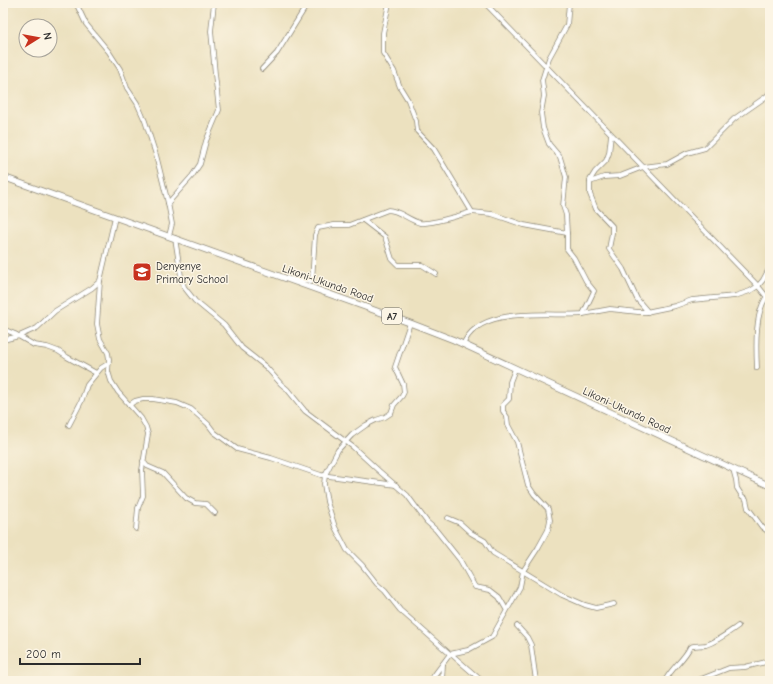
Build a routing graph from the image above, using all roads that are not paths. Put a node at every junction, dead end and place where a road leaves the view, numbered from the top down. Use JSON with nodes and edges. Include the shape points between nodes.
{"nodes":[{"id":1,"x":76,"y":3,"type":"edge"},
{"id":2,"x":214,"y":3,"type":"edge"},
{"id":3,"x":308,"y":3,"type":"edge"},
{"id":4,"x":389,"y":3,"type":"edge"},
{"id":5,"x":485,"y":3,"type":"edge"},
{"id":6,"x":569,"y":3,"type":"edge"},
{"id":7,"x":547,"y":66,"type":"junction"},
{"id":8,"x":262,"y":68,"type":"dead end"},
{"id":9,"x":770,"y":92,"type":"edge"},
{"id":10,"x":611,"y":134,"type":"junction"},
{"id":11,"x":643,"y":167,"type":"junction"},
{"id":12,"x":3,"y":177,"type":"edge"},
{"id":13,"x":590,"y":182,"type":"junction"},
{"id":14,"x":168,"y":203,"type":"junction"},
{"id":15,"x":472,"y":212,"type":"junction"},
{"id":16,"x":115,"y":218,"type":"junction"},
{"id":17,"x":363,"y":220,"type":"junction"},
{"id":18,"x":567,"y":233,"type":"junction"},
{"id":19,"x":172,"y":237,"type":"junction"},
{"id":20,"x":770,"y":267,"type":"edge"},
{"id":21,"x":436,"y":274,"type":"dead end"},
{"id":22,"x":283,"y":278,"type":"junction"},
{"id":23,"x":100,"y":281,"type":"junction"},
{"id":24,"x":758,"y":286,"type":"junction"},
{"id":25,"x":770,"y":293,"type":"edge"},
{"id":26,"x":766,"y":297,"type":"junction"},
{"id":27,"x":770,"y":301,"type":"edge"},
{"id":28,"x":648,"y":312,"type":"junction"},
{"id":29,"x":583,"y":314,"type":"junction"},
{"id":30,"x":410,"y":323,"type":"junction"},
{"id":31,"x":3,"y":329,"type":"edge"},
{"id":32,"x":19,"y":336,"type":"junction"},
{"id":33,"x":3,"y":340,"type":"edge"},
{"id":34,"x":463,"y":345,"type":"junction"},
{"id":35,"x":108,"y":363,"type":"junction"},
{"id":36,"x":757,"y":368,"type":"dead end"},
{"id":37,"x":515,"y":369,"type":"junction"},
{"id":38,"x":96,"y":373,"type":"junction"},
{"id":39,"x":129,"y":405,"type":"junction"},
{"id":40,"x":69,"y":425,"type":"dead end"},
{"id":41,"x":346,"y":441,"type":"junction"},
{"id":42,"x":143,"y":461,"type":"junction"},
{"id":43,"x":733,"y":469,"type":"junction"},
{"id":44,"x":325,"y":475,"type":"junction"},
{"id":45,"x":396,"y":485,"type":"junction"},
{"id":46,"x":770,"y":486,"type":"edge"},
{"id":47,"x":215,"y":513,"type":"dead end"},
{"id":48,"x":448,"y":518,"type":"dead end"},
{"id":49,"x":136,"y":529,"type":"dead end"},
{"id":50,"x":770,"y":532,"type":"edge"},
{"id":51,"x":523,"y":571,"type":"junction"},
{"id":52,"x":614,"y":604,"type":"dead end"},
{"id":53,"x":506,"y":609,"type":"junction"},
{"id":54,"x":517,"y":626,"type":"dead end"},
{"id":55,"x":738,"y":626,"type":"dead end"},
{"id":56,"x":450,"y":654,"type":"junction"},
{"id":57,"x":770,"y":661,"type":"edge"},
{"id":58,"x":443,"y":663,"type":"junction"},
{"id":59,"x":430,"y":681,"type":"edge"},
{"id":60,"x":442,"y":681,"type":"edge"},
{"id":61,"x":482,"y":681,"type":"edge"},
{"id":62,"x":536,"y":681,"type":"edge"},
{"id":63,"x":665,"y":681,"type":"edge"},
{"id":64,"x":696,"y":681,"type":"edge"}],
"edges":[{"from":1,"to":14,"type":"street","via":[[86,24],[120,69],[127,88],[137,103],[156,155]]},
{"from":2,"to":14,"type":"street","via":[[211,31],[219,110],[200,164]]},
{"from":3,"to":8,"type":"street","via":[[277,53]]},
{"from":4,"to":15,"type":"street","via":[[383,33],[383,54],[408,100],[417,131],[434,149]]},
{"from":5,"to":7,"type":"street"},
{"from":6,"to":7,"type":"street","via":[[567,25]]},
{"from":7,"to":10,"type":"street"},
{"from":7,"to":18,"type":"street","via":[[542,80],[544,96],[541,118],[549,144],[560,157],[565,172],[563,206]]},
{"from":9,"to":11,"type":"street","via":[[734,119],[705,148],[687,153],[667,164]]},
{"from":10,"to":11,"type":"street"},
{"from":10,"to":13,"type":"street","via":[[606,161],[595,172]]},
{"from":11,"to":13,"type":"street","via":[[620,176]]},
{"from":11,"to":24,"type":"street"},
{"from":12,"to":16,"type":"highway","name":"Likoni-Ukunda Road","number":"A7"},
{"from":13,"to":28,"type":"street","via":[[590,194],[596,209],[612,226],[609,249]]},
{"from":14,"to":19,"type":"street"},
{"from":15,"to":17,"type":"street","via":[[420,223],[388,210]]},
{"from":15,"to":18,"type":"street","via":[[492,214],[524,225]]},
{"from":16,"to":19,"type":"highway","name":"Likoni-Ukunda Road","number":"A7"},
{"from":16,"to":23,"type":"street"},
{"from":17,"to":21,"type":"street","via":[[385,237],[392,259],[398,265],[422,265]]},
{"from":17,"to":22,"type":"street","via":[[349,225],[318,228],[315,235],[312,281]]},
{"from":18,"to":29,"type":"street","via":[[567,249],[594,291]]},
{"from":19,"to":22,"type":"highway","name":"Likoni-Ukunda Road","number":"A7"},
{"from":19,"to":41,"type":"street","via":[[180,276],[184,287],[195,301],[224,326],[242,348],[266,367],[303,408]]},
{"from":20,"to":24,"type":"street"},
{"from":22,"to":30,"type":"highway","name":"Likoni-Ukunda Road","number":"A7"},
{"from":23,"to":32,"type":"street","via":[[55,310],[37,328]]},
{"from":23,"to":35,"type":"street","via":[[97,324],[100,339],[108,353]]},
{"from":24,"to":26,"type":"street"},
{"from":24,"to":28,"type":"street","via":[[750,292],[736,296],[692,300]]},
{"from":25,"to":26,"type":"street"},
{"from":26,"to":27,"type":"street"},
{"from":26,"to":36,"type":"street","via":[[759,316]]},
{"from":28,"to":29,"type":"street","via":[[610,309]]},
{"from":29,"to":34,"type":"street","via":[[537,314],[494,319],[474,329]]},
{"from":30,"to":34,"type":"highway","name":"Likoni-Ukunda Road","number":"A7"},
{"from":30,"to":41,"type":"street","via":[[395,367],[404,392],[402,396],[391,413],[366,425]]},
{"from":31,"to":32,"type":"street"},
{"from":32,"to":33,"type":"street"},
{"from":32,"to":38,"type":"street","via":[[34,345],[58,351]]},
{"from":34,"to":37,"type":"highway","name":"Likoni-Ukunda Road","number":"A7"},
{"from":35,"to":38,"type":"street"},
{"from":35,"to":39,"type":"street","via":[[111,381]]},
{"from":37,"to":43,"type":"highway","name":"Likoni-Ukunda Road","number":"A7"},
{"from":37,"to":51,"type":"street","via":[[510,382],[509,399],[503,405],[503,411],[508,417],[508,425],[517,442],[528,485],[548,509],[550,520],[542,542]]},
{"from":38,"to":40,"type":"street","via":[[87,385]]},
{"from":39,"to":42,"type":"street","via":[[146,427],[148,434]]},
{"from":39,"to":44,"type":"street","via":[[143,399],[177,403],[191,410],[237,449]]},
{"from":41,"to":44,"type":"street","via":[[338,450]]},
{"from":41,"to":45,"type":"street"},
{"from":42,"to":47,"type":"street","via":[[163,473],[186,498],[195,503],[206,504]]},
{"from":42,"to":49,"type":"street","via":[[143,496],[138,508]]},
{"from":43,"to":46,"type":"highway","name":"Likoni-Ukunda Road","number":"A7"},
{"from":43,"to":50,"type":"street","via":[[737,488],[746,500],[748,508],[762,527]]},
{"from":44,"to":45,"type":"street"},
{"from":44,"to":56,"type":"street","via":[[324,484],[331,516],[347,550],[400,610]]},
{"from":45,"to":53,"type":"street","via":[[408,495],[455,554],[475,587],[490,590],[499,597]]},
{"from":48,"to":51,"type":"street","via":[[460,523],[485,541],[493,553]]},
{"from":51,"to":52,"type":"street","via":[[562,595],[585,605],[601,608]]},
{"from":51,"to":53,"type":"street","via":[[520,587]]},
{"from":53,"to":56,"type":"street","via":[[492,636],[468,650]]},
{"from":54,"to":62,"type":"street","via":[[527,636],[531,645]]},
{"from":55,"to":63,"type":"street","via":[[705,645],[690,647]]},
{"from":56,"to":58,"type":"street"},
{"from":56,"to":61,"type":"street"},
{"from":57,"to":64,"type":"street","via":[[729,668]]},
{"from":58,"to":59,"type":"street"},
{"from":58,"to":60,"type":"street"}]}
